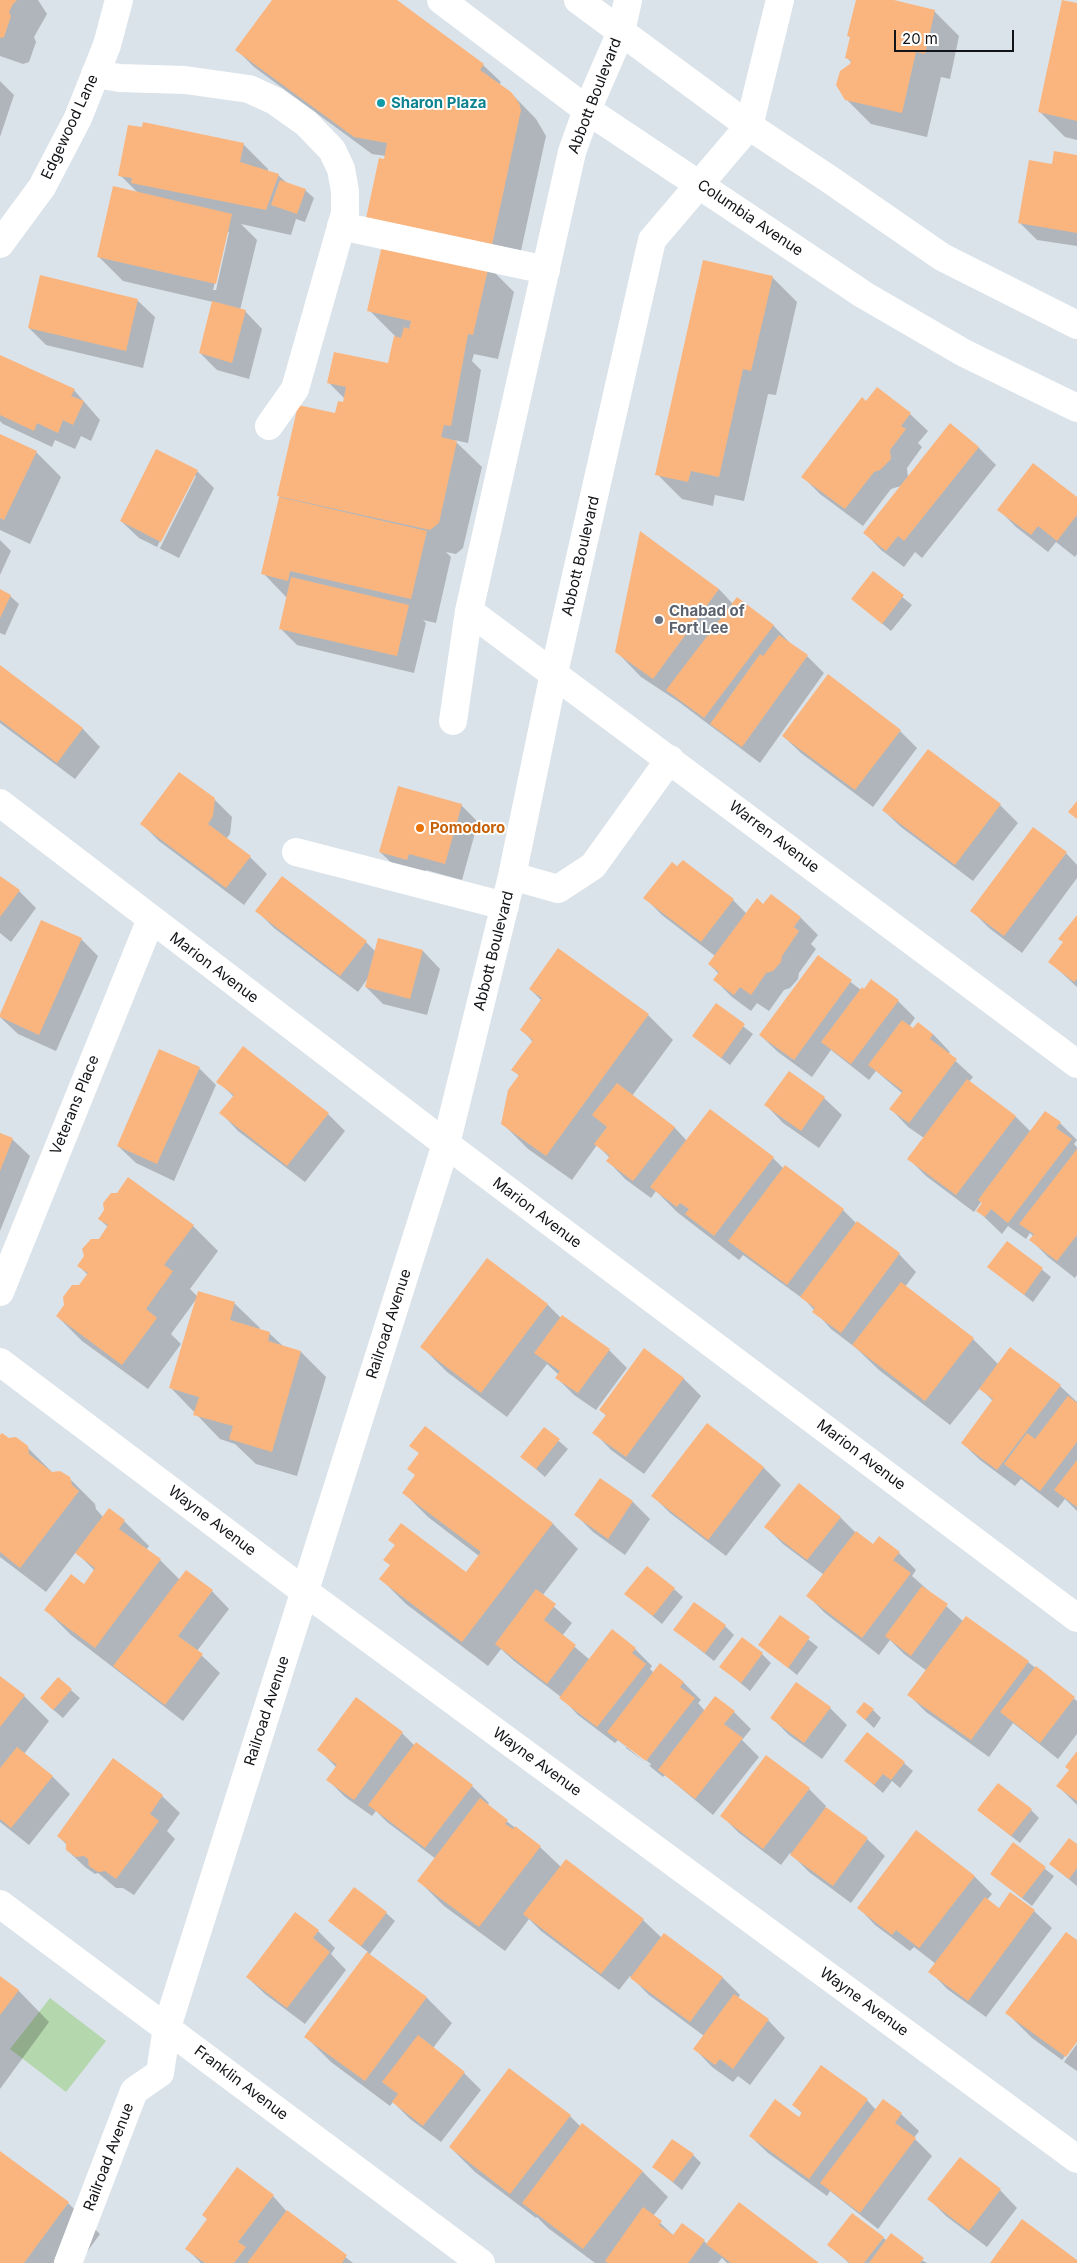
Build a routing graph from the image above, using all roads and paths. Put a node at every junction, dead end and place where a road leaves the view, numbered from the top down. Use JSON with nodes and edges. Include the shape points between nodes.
{"nodes":[{"id":1,"x":119,"y":0,"type":"edge"},
{"id":2,"x":442,"y":0,"type":"edge"},
{"id":3,"x":578,"y":0,"type":"edge"},
{"id":4,"x":628,"y":0,"type":"edge"},
{"id":5,"x":780,"y":0,"type":"edge"},
{"id":6,"x":621,"y":32,"type":"junction"},
{"id":7,"x":96,"y":74,"type":"junction"},
{"id":8,"x":587,"y":110,"type":"junction"},
{"id":9,"x":749,"y":126,"type":"junction"},
{"id":10,"x":699,"y":184,"type":"junction"},
{"id":11,"x":341,"y":226,"type":"junction"},
{"id":12,"x":0,"y":244,"type":"edge"},
{"id":13,"x":546,"y":270,"type":"junction"},
{"id":14,"x":1077,"y":325,"type":"edge"},
{"id":15,"x":1077,"y":408,"type":"edge"},
{"id":16,"x":268,"y":426,"type":"dead end"},
{"id":17,"x":469,"y":611,"type":"junction"},
{"id":18,"x":554,"y":673,"type":"junction"},
{"id":19,"x":453,"y":721,"type":"dead end"},
{"id":20,"x":670,"y":759,"type":"junction"},
{"id":21,"x":0,"y":803,"type":"edge"},
{"id":22,"x":296,"y":852,"type":"dead end"},
{"id":23,"x":512,"y":876,"type":"junction"},
{"id":24,"x":505,"y":906,"type":"junction"},
{"id":25,"x":151,"y":919,"type":"junction"},
{"id":26,"x":1077,"y":1064,"type":"edge"},
{"id":27,"x":446,"y":1144,"type":"junction"},
{"id":28,"x":0,"y":1292,"type":"edge"},
{"id":29,"x":0,"y":1362,"type":"edge"},
{"id":30,"x":304,"y":1591,"type":"junction"},
{"id":31,"x":1077,"y":1618,"type":"edge"},
{"id":32,"x":0,"y":1904,"type":"edge"},
{"id":33,"x":167,"y":2027,"type":"junction"},
{"id":34,"x":1077,"y":2159,"type":"edge"},
{"id":35,"x":68,"y":2263,"type":"edge"},
{"id":36,"x":481,"y":2263,"type":"edge"}],
"edges":[{"from":1,"to":7,"type":"street","name":"Edgewood Lane"},
{"from":2,"to":8,"type":"street","name":"Columbia Avenue"},
{"from":3,"to":6,"type":"street"},
{"from":4,"to":6,"type":"street","name":"Abbott Boulevard"},
{"from":5,"to":9,"type":"street","name":"Abbott Boulevard"},
{"from":6,"to":8,"type":"street","name":"Abbott Boulevard"},
{"from":6,"to":9,"type":"street"},
{"from":7,"to":11,"type":"street","via":[[220,84],[249,89],[275,101],[306,123],[332,150],[346,191]]},
{"from":7,"to":12,"type":"street","name":"Edgewood Lane","via":[[78,118],[42,187]]},
{"from":8,"to":10,"type":"street","name":"Columbia Avenue"},
{"from":8,"to":13,"type":"street","name":"Abbott Boulevard","via":[[572,152]]},
{"from":9,"to":10,"type":"street","name":"Abbott Boulevard"},
{"from":9,"to":14,"type":"street","via":[[942,258]]},
{"from":10,"to":15,"type":"street","name":"Columbia Avenue","via":[[864,295],[964,353]]},
{"from":10,"to":18,"type":"street","name":"Abbott Boulevard","via":[[652,240]]},
{"from":11,"to":13,"type":"street"},
{"from":11,"to":16,"type":"street","via":[[295,389]]},
{"from":13,"to":17,"type":"street","name":"Abbott Boulevard"},
{"from":17,"to":18,"type":"street","name":"Warren Avenue"},
{"from":17,"to":19,"type":"street","name":"Abbott Boulevard"},
{"from":18,"to":20,"type":"street","name":"Warren Avenue"},
{"from":18,"to":23,"type":"street","name":"Abbott Boulevard"},
{"from":20,"to":23,"type":"street","via":[[593,866],[558,889]]},
{"from":20,"to":26,"type":"street","name":"Warren Avenue"},
{"from":21,"to":25,"type":"street","name":"Marion Avenue"},
{"from":22,"to":24,"type":"street"},
{"from":23,"to":24,"type":"street","name":"Abbott Boulevard"},
{"from":24,"to":27,"type":"street","name":"Abbott Boulevard"},
{"from":25,"to":27,"type":"street","name":"Marion Avenue"},
{"from":25,"to":28,"type":"street","name":"Veterans Place"},
{"from":27,"to":30,"type":"street","name":"Railroad Avenue"},
{"from":27,"to":31,"type":"street","name":"Marion Avenue"},
{"from":29,"to":30,"type":"street","name":"Wayne Avenue"},
{"from":30,"to":33,"type":"street","name":"Railroad Avenue"},
{"from":30,"to":34,"type":"street","name":"Wayne Avenue"},
{"from":32,"to":33,"type":"street","name":"Franklin Avenue"},
{"from":33,"to":35,"type":"street","name":"Railroad Avenue","via":[[160,2074],[134,2091]]},
{"from":33,"to":36,"type":"street","name":"Franklin Avenue"}]}
